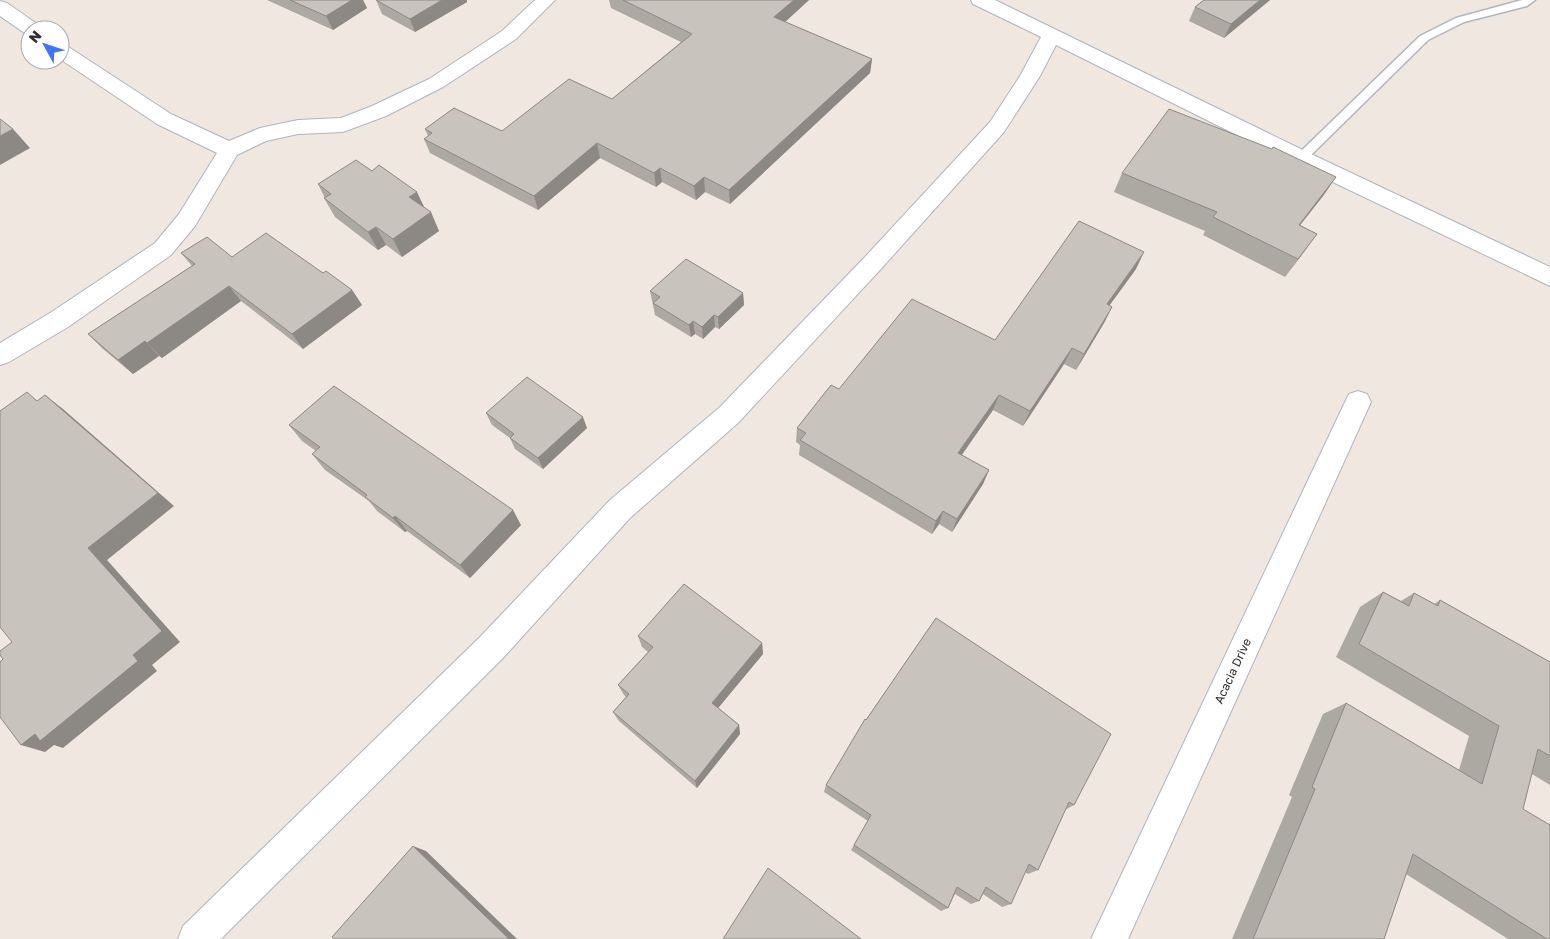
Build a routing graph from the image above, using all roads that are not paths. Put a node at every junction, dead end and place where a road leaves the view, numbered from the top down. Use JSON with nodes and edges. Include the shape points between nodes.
{"nodes":[{"id":1,"x":546,"y":0,"type":"edge"},
{"id":2,"x":980,"y":0,"type":"edge"},
{"id":3,"x":1530,"y":0,"type":"edge"},
{"id":4,"x":0,"y":7,"type":"edge"},
{"id":5,"x":20,"y":21,"type":"edge"},
{"id":6,"x":1051,"y":36,"type":"junction"},
{"id":7,"x":70,"y":57,"type":"edge"},
{"id":8,"x":229,"y":150,"type":"junction"},
{"id":9,"x":1301,"y":158,"type":"junction"},
{"id":10,"x":1550,"y":277,"type":"edge"},
{"id":11,"x":0,"y":355,"type":"edge"},
{"id":12,"x":1358,"y":402,"type":"dead end"},
{"id":13,"x":196,"y":939,"type":"edge"},
{"id":14,"x":1109,"y":939,"type":"edge"}],
"edges":[{"from":1,"to":8,"type":"street","via":[[509,36],[436,83],[379,112],[343,124],[298,127],[260,135]]},
{"from":2,"to":6,"type":"street"},
{"from":3,"to":9,"type":"lane","via":[[1466,16],[1424,38]]},
{"from":4,"to":5,"type":"street"},
{"from":6,"to":9,"type":"street"},
{"from":6,"to":13,"type":"street","via":[[997,127],[872,264],[729,415],[620,509],[490,648]]},
{"from":7,"to":8,"type":"street","via":[[164,119]]},
{"from":8,"to":11,"type":"street","via":[[187,220],[163,249],[59,320]]},
{"from":9,"to":10,"type":"street"},
{"from":12,"to":14,"type":"street","name":"Acacia Drive"}]}
